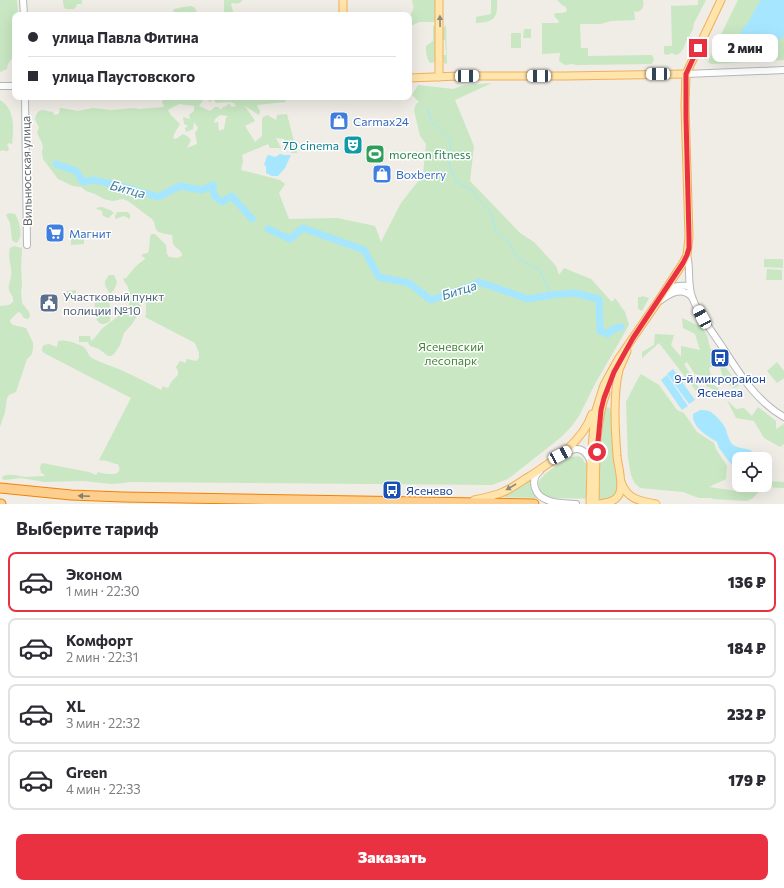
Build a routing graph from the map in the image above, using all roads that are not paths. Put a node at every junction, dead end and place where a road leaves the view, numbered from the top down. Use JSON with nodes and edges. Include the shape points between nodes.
{"nodes":[{"id":1,"x":23,"y":0,"type":"edge"},
{"id":2,"x":343,"y":0,"type":"edge"},
{"id":3,"x":439,"y":0,"type":"edge"},
{"id":4,"x":721,"y":0,"type":"edge"},
{"id":5,"x":24,"y":12,"type":"edge"},
{"id":6,"x":343,"y":12,"type":"edge"},
{"id":7,"x":784,"y":70,"type":"edge"},
{"id":8,"x":686,"y":74,"type":"junction"},
{"id":9,"x":440,"y":77,"type":"junction"},
{"id":10,"x":412,"y":78,"type":"edge"},
{"id":11,"x":0,"y":86,"type":"edge"},
{"id":12,"x":12,"y":86,"type":"edge"},
{"id":13,"x":25,"y":100,"type":"edge"},
{"id":14,"x":27,"y":245,"type":"dead end"},
{"id":15,"x":687,"y":255,"type":"junction"},
{"id":16,"x":689,"y":286,"type":"junction"},
{"id":17,"x":666,"y":290,"type":"junction"},
{"id":18,"x":692,"y":297,"type":"junction"},
{"id":19,"x":657,"y":303,"type":"junction"},
{"id":20,"x":633,"y":338,"type":"junction"},
{"id":21,"x":601,"y":392,"type":"junction"},
{"id":22,"x":601,"y":410,"type":"junction"},
{"id":23,"x":784,"y":417,"type":"edge"},
{"id":24,"x":615,"y":420,"type":"junction"},
{"id":25,"x":560,"y":455,"type":"junction"},
{"id":26,"x":591,"y":463,"type":"junction"},
{"id":27,"x":544,"y":466,"type":"junction"},
{"id":28,"x":621,"y":480,"type":"junction"},
{"id":29,"x":593,"y":483,"type":"junction"},
{"id":30,"x":0,"y":488,"type":"edge"},
{"id":31,"x":450,"y":503,"type":"junction"},
{"id":32,"x":534,"y":504,"type":"edge"},
{"id":33,"x":576,"y":504,"type":"edge"},
{"id":34,"x":590,"y":504,"type":"edge"},
{"id":35,"x":596,"y":504,"type":"edge"},
{"id":36,"x":656,"y":504,"type":"edge"}],
"edges":[{"from":1,"to":5,"type":"street"},
{"from":2,"to":6,"type":"main road"},
{"from":9,"to":3,"type":"main road","one_way":true},
{"from":4,"to":8,"type":"main road"},
{"from":7,"to":8,"type":"street"},
{"from":8,"to":9,"type":"main road"},
{"from":8,"to":15,"type":"main road","via":[[689,237]]},
{"from":9,"to":10,"type":"main road"},
{"from":11,"to":12,"type":"street"},
{"from":13,"to":14,"type":"street","name":"Вильнюсская улица"},
{"from":15,"to":16,"type":"street"},
{"from":15,"to":17,"type":"main road"},
{"from":16,"to":17,"type":"street","via":[[671,287]]},
{"from":16,"to":18,"type":"street"},
{"from":17,"to":19,"type":"main road"},
{"from":18,"to":19,"type":"street","via":[[689,293],[678,291]]},
{"from":18,"to":23,"type":"street","via":[[702,317],[745,381],[757,396]]},
{"from":19,"to":20,"type":"main road"},
{"from":20,"to":21,"type":"main road","via":[[610,371]]},
{"from":20,"to":22,"type":"main road","via":[[614,372]]},
{"from":20,"to":24,"type":"main road","via":[[620,368]]},
{"from":21,"to":25,"type":"main road","via":[[584,429]]},
{"from":21,"to":26,"type":"main road","via":[[595,416]]},
{"from":22,"to":24,"type":"main road","via":[[606,404],[612,406]]},
{"from":22,"to":29,"type":"main road"},
{"from":24,"to":28,"type":"main road"},
{"from":25,"to":26,"type":"street","via":[[569,450],[580,449],[587,454]]},
{"from":25,"to":27,"type":"main road"},
{"from":26,"to":29,"type":"main road"},
{"from":27,"to":31,"type":"main road","one_way":true,"via":[[496,495]]},
{"from":27,"to":33,"type":"street","via":[[534,482],[539,495],[550,501]]},
{"from":28,"to":35,"type":"main road","via":[[620,492],[615,500]]},
{"from":28,"to":36,"type":"main road","via":[[630,495]]},
{"from":29,"to":34,"type":"main road"},
{"from":29,"to":35,"type":"main road"},
{"from":31,"to":30,"type":"highway","one_way":true,"via":[[123,497]]},
{"from":31,"to":32,"type":"highway"}]}
